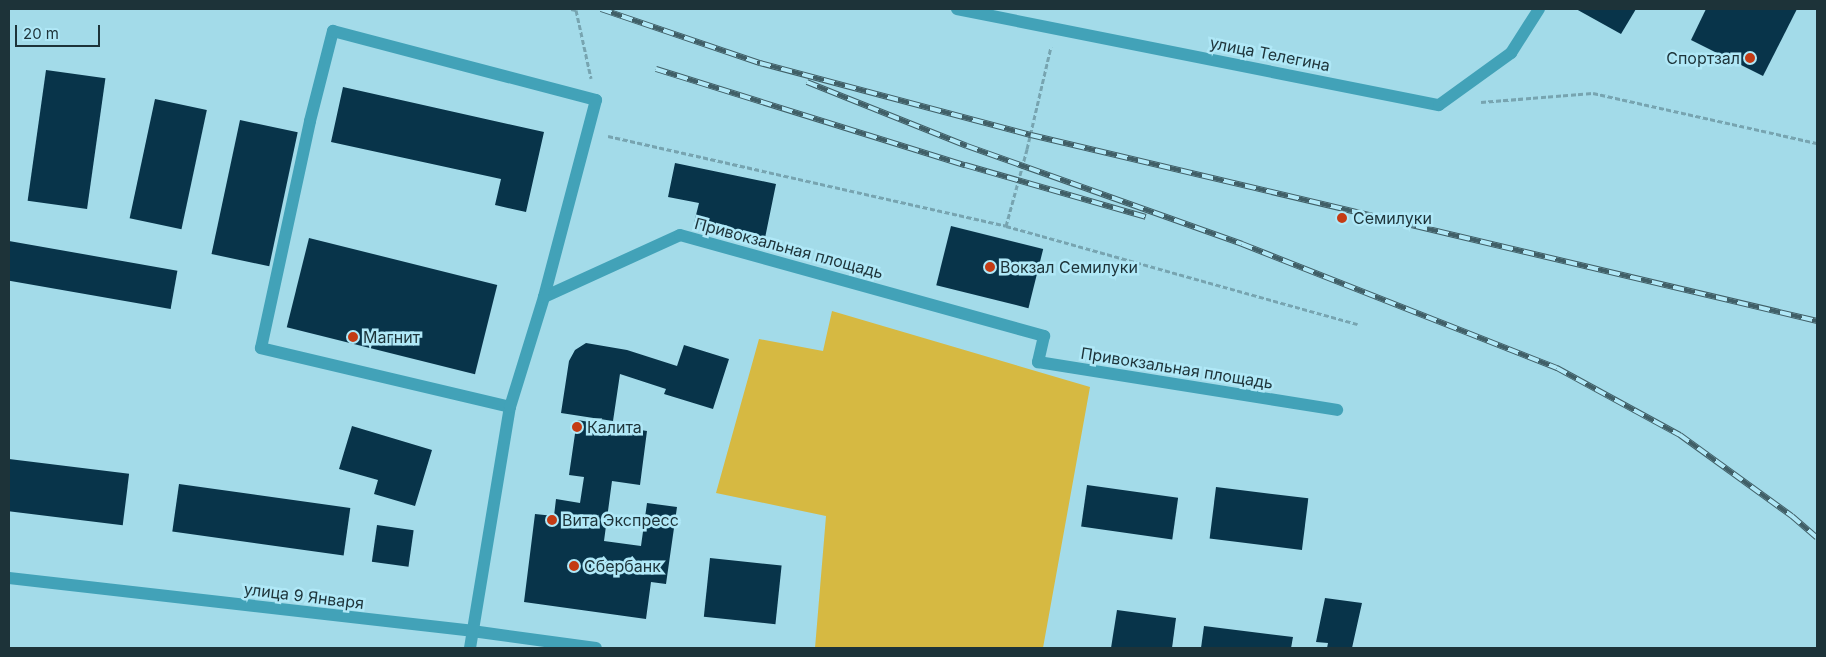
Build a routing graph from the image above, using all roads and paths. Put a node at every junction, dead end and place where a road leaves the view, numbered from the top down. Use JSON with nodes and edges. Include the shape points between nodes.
{"nodes":[{"id":1,"x":571,"y":9,"type":"edge"},
{"id":2,"x":957,"y":9,"type":"edge"},
{"id":3,"x":1539,"y":9,"type":"edge"},
{"id":4,"x":1055,"y":28,"type":"junction"},
{"id":5,"x":596,"y":100,"type":"junction"},
{"id":6,"x":1478,"y":102,"type":"dead end"},
{"id":7,"x":588,"y":131,"type":"junction"},
{"id":8,"x":1817,"y":143,"type":"edge"},
{"id":9,"x":1006,"y":226,"type":"junction"},
{"id":10,"x":544,"y":297,"type":"junction"},
{"id":11,"x":1358,"y":324,"type":"dead end"},
{"id":12,"x":510,"y":408,"type":"junction"},
{"id":13,"x":1337,"y":410,"type":"dead end"},
{"id":14,"x":9,"y":578,"type":"edge"},
{"id":15,"x":472,"y":631,"type":"junction"},
{"id":16,"x":470,"y":648,"type":"edge"},
{"id":17,"x":596,"y":648,"type":"edge"}],
"edges":[{"from":1,"to":5,"type":"path","via":[[576,10]]},
{"from":2,"to":4,"type":"street","name":"улица Телегина"},
{"from":3,"to":4,"type":"street","name":"улица Телегина","via":[[1511,53],[1439,105]]},
{"from":4,"to":9,"type":"path","via":[[1028,149]]},
{"from":5,"to":7,"type":"street"},
{"from":5,"to":12,"type":"street","via":[[333,31],[261,348]]},
{"from":6,"to":8,"type":"path","via":[[1593,93]]},
{"from":7,"to":9,"type":"path"},
{"from":7,"to":10,"type":"street"},
{"from":9,"to":11,"type":"path"},
{"from":10,"to":12,"type":"street"},
{"from":10,"to":13,"type":"street","name":"Привокзальная площадь","via":[[680,235],[1044,336],[1038,362]]},
{"from":12,"to":15,"type":"street"},
{"from":14,"to":15,"type":"street","name":"улица 9 Января"},
{"from":15,"to":16,"type":"street"},
{"from":15,"to":17,"type":"street","name":"улица 9 Января"}]}
